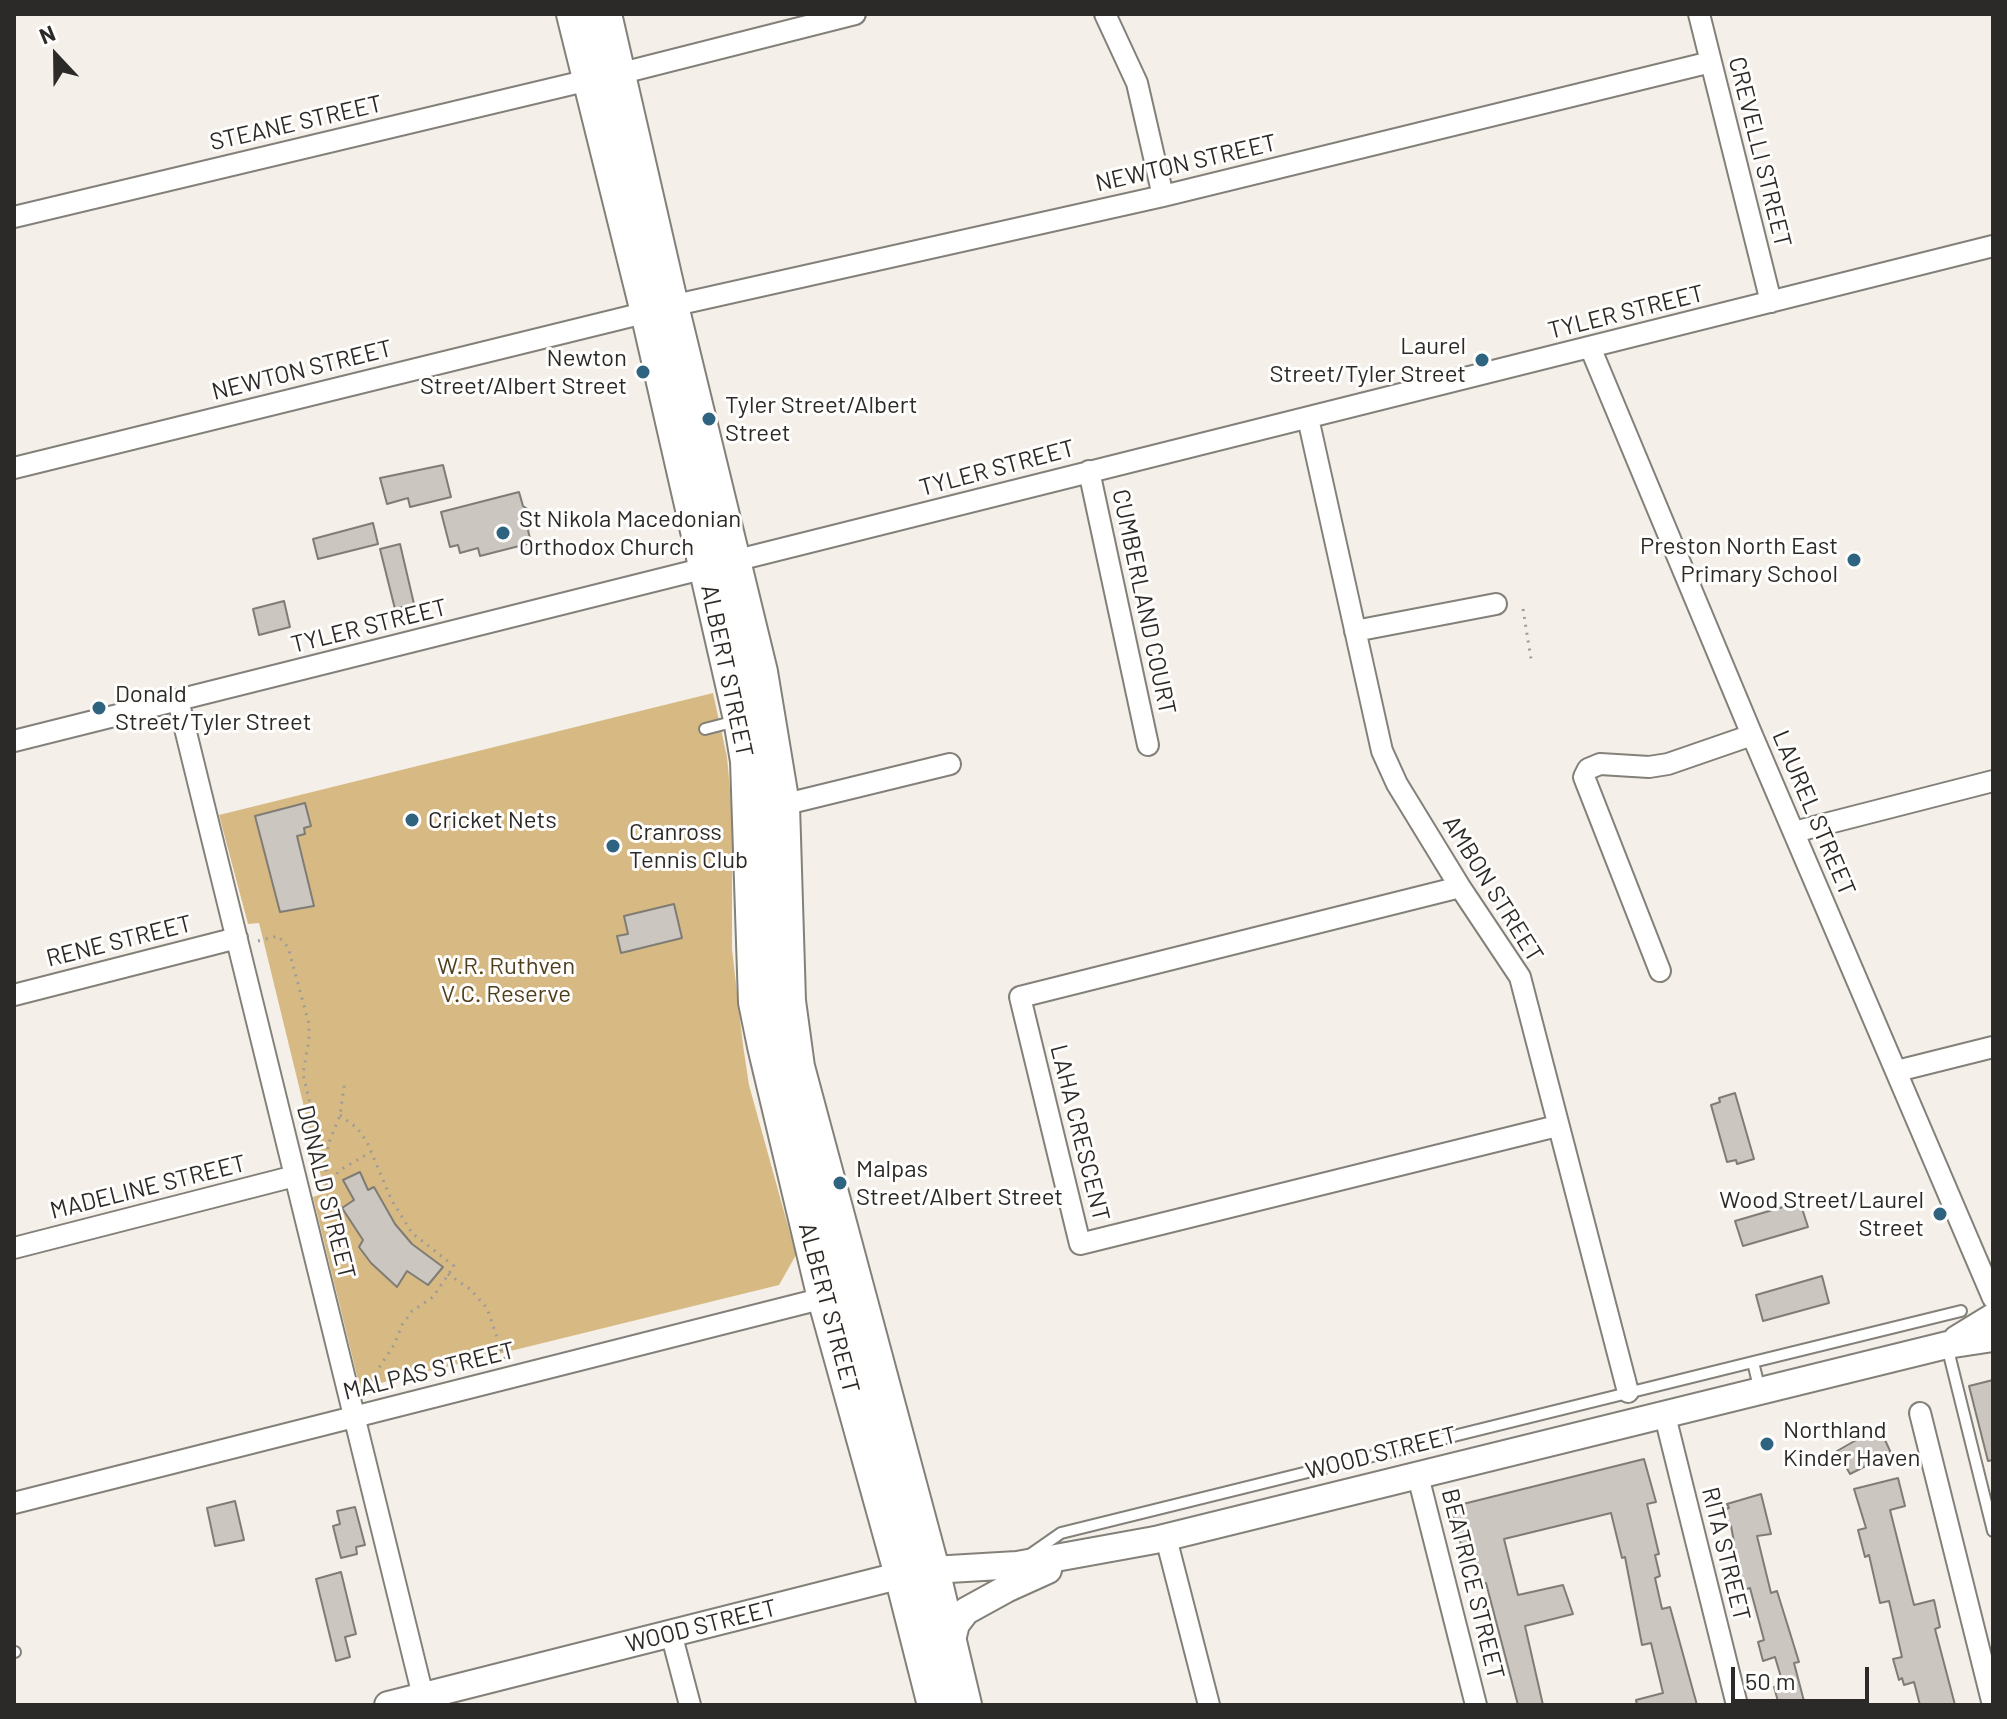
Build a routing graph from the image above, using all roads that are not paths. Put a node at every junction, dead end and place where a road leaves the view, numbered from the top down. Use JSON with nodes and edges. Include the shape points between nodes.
{"nodes":[{"id":1,"x":574,"y":14,"type":"edge"},
{"id":2,"x":604,"y":14,"type":"edge"},
{"id":3,"x":855,"y":14,"type":"edge"},
{"id":4,"x":1105,"y":14,"type":"edge"},
{"id":5,"x":1699,"y":14,"type":"edge"},
{"id":6,"x":1711,"y":62,"type":"junction"},
{"id":7,"x":604,"y":77,"type":"junction"},
{"id":8,"x":1163,"y":196,"type":"junction"},
{"id":9,"x":14,"y":217,"type":"edge"},
{"id":10,"x":1993,"y":246,"type":"edge"},
{"id":11,"x":1771,"y":302,"type":"junction"},
{"id":12,"x":660,"y":309,"type":"junction"},
{"id":13,"x":1590,"y":347,"type":"junction"},
{"id":14,"x":1308,"y":418,"type":"junction"},
{"id":15,"x":14,"y":468,"type":"edge"},
{"id":16,"x":1089,"y":471,"type":"junction"},
{"id":17,"x":719,"y":566,"type":"junction"},
{"id":18,"x":1496,"y":604,"type":"dead end"},
{"id":19,"x":1355,"y":631,"type":"junction"},
{"id":20,"x":178,"y":700,"type":"junction"},
{"id":21,"x":741,"y":719,"type":"junction"},
{"id":22,"x":705,"y":729,"type":"dead end"},
{"id":23,"x":1752,"y":735,"type":"junction"},
{"id":24,"x":14,"y":741,"type":"edge"},
{"id":25,"x":1148,"y":745,"type":"dead end"},
{"id":26,"x":950,"y":764,"type":"dead end"},
{"id":27,"x":1993,"y":781,"type":"edge"},
{"id":28,"x":782,"y":805,"type":"junction"},
{"id":29,"x":1794,"y":832,"type":"junction"},
{"id":30,"x":1460,"y":887,"type":"junction"},
{"id":31,"x":238,"y":942,"type":"junction"},
{"id":32,"x":1660,"y":971,"type":"dead end"},
{"id":33,"x":14,"y":995,"type":"edge"},
{"id":34,"x":772,"y":1002,"type":"junction"},
{"id":35,"x":1993,"y":1047,"type":"edge"},
{"id":36,"x":1897,"y":1071,"type":"junction"},
{"id":37,"x":1557,"y":1126,"type":"junction"},
{"id":38,"x":295,"y":1176,"type":"junction"},
{"id":39,"x":14,"y":1248,"type":"edge"},
{"id":40,"x":841,"y":1294,"type":"junction"},
{"id":41,"x":1993,"y":1298,"type":"edge"},
{"id":42,"x":1961,"y":1311,"type":"dead end"},
{"id":43,"x":1993,"y":1317,"type":"edge"},
{"id":44,"x":1993,"y":1338,"type":"edge"},
{"id":45,"x":1947,"y":1345,"type":"junction"},
{"id":46,"x":1753,"y":1362,"type":"junction"},
{"id":47,"x":1628,"y":1392,"type":"junction"},
{"id":48,"x":1760,"y":1392,"type":"junction"},
{"id":49,"x":1920,"y":1413,"type":"dead end"},
{"id":50,"x":1665,"y":1416,"type":"junction"},
{"id":51,"x":354,"y":1417,"type":"junction"},
{"id":52,"x":1418,"y":1476,"type":"junction"},
{"id":53,"x":14,"y":1503,"type":"edge"},
{"id":54,"x":1993,"y":1531,"type":"edge"},
{"id":55,"x":1166,"y":1538,"type":"junction"},
{"id":56,"x":1081,"y":1556,"type":"junction"},
{"id":57,"x":1017,"y":1565,"type":"junction"},
{"id":58,"x":917,"y":1572,"type":"junction"},
{"id":59,"x":671,"y":1633,"type":"junction"},
{"id":60,"x":950,"y":1648,"type":"junction"},
{"id":61,"x":423,"y":1696,"type":"junction"},
{"id":62,"x":388,"y":1705,"type":"edge"},
{"id":63,"x":690,"y":1705,"type":"edge"},
{"id":64,"x":935,"y":1705,"type":"edge"},
{"id":65,"x":964,"y":1705,"type":"edge"},
{"id":66,"x":1209,"y":1705,"type":"edge"},
{"id":67,"x":1476,"y":1705,"type":"edge"},
{"id":68,"x":1737,"y":1705,"type":"edge"},
{"id":69,"x":1993,"y":1705,"type":"edge"}],
"edges":[{"from":1,"to":7,"type":"highway","name":"ALBERT STREET"},
{"from":2,"to":7,"type":"highway","name":"ALBERT STREET"},
{"from":3,"to":7,"type":"street","name":"STEANE STREET"},
{"from":4,"to":8,"type":"street","via":[[1137,83]]},
{"from":5,"to":6,"type":"street","name":"CREVELLI STREET"},
{"from":6,"to":8,"type":"street","name":"NEWTON STREET"},
{"from":6,"to":11,"type":"street","name":"CREVELLI STREET"},
{"from":7,"to":9,"type":"street","name":"STEANE STREET"},
{"from":7,"to":12,"type":"highway","name":"ALBERT STREET"},
{"from":8,"to":12,"type":"street","name":"NEWTON STREET"},
{"from":10,"to":11,"type":"street","name":"TYLER STREET"},
{"from":11,"to":13,"type":"street","name":"TYLER STREET"},
{"from":12,"to":15,"type":"street","name":"NEWTON STREET"},
{"from":12,"to":17,"type":"highway","name":"ALBERT STREET"},
{"from":13,"to":14,"type":"street","name":"TYLER STREET"},
{"from":13,"to":23,"type":"street","name":"LAUREL STREET"},
{"from":14,"to":16,"type":"street","name":"TYLER STREET"},
{"from":14,"to":19,"type":"street","name":"AMBON STREET"},
{"from":16,"to":17,"type":"street","name":"TYLER STREET"},
{"from":16,"to":25,"type":"street","name":"CUMBERLAND COURT"},
{"from":17,"to":20,"type":"street","name":"TYLER STREET"},
{"from":17,"to":21,"type":"highway","name":"ALBERT STREET"},
{"from":17,"to":28,"type":"highway","name":"ALBERT STREET","via":[[760,672]]},
{"from":18,"to":19,"type":"street"},
{"from":19,"to":30,"type":"street","name":"AMBON STREET","via":[[1382,751]]},
{"from":20,"to":24,"type":"street","name":"TYLER STREET"},
{"from":20,"to":31,"type":"street","name":"DONALD STREET"},
{"from":21,"to":22,"type":"lane"},
{"from":21,"to":34,"type":"highway","name":"ALBERT STREET"},
{"from":23,"to":29,"type":"street","name":"LAUREL STREET"},
{"from":23,"to":32,"type":"street","via":[[1668,764],[1600,764],[1584,777]]},
{"from":26,"to":28,"type":"street"},
{"from":27,"to":29,"type":"street"},
{"from":28,"to":34,"type":"highway","name":"ALBERT STREET"},
{"from":29,"to":36,"type":"street","name":"LAUREL STREET"},
{"from":30,"to":37,"type":"street","name":"AMBON STREET","via":[[1520,977]]},
{"from":30,"to":37,"type":"street","name":"LAHA CRESCENT","via":[[1020,997],[1080,1244]]},
{"from":31,"to":33,"type":"street","name":"RENE STREET"},
{"from":31,"to":38,"type":"street","name":"DONALD STREET"},
{"from":34,"to":40,"type":"highway","name":"ALBERT STREET"},
{"from":35,"to":36,"type":"street"},
{"from":36,"to":41,"type":"street","name":"LAUREL STREET"},
{"from":37,"to":47,"type":"street","name":"AMBON STREET"},
{"from":38,"to":39,"type":"street","name":"MADELINE STREET"},
{"from":38,"to":51,"type":"street","name":"DONALD STREET"},
{"from":40,"to":51,"type":"street","name":"MALPAS STREET"},
{"from":40,"to":58,"type":"highway","name":"ALBERT STREET"},
{"from":42,"to":46,"type":"lane","name":"WOOD STREET"},
{"from":43,"to":45,"type":"street","name":"WOOD STREET"},
{"from":44,"to":45,"type":"street","name":"WOOD STREET"},
{"from":45,"to":48,"type":"street","name":"WOOD STREET"},
{"from":45,"to":54,"type":"lane"},
{"from":46,"to":47,"type":"lane","name":"WOOD STREET"},
{"from":46,"to":48,"type":"lane"},
{"from":47,"to":57,"type":"lane","name":"WOOD STREET","via":[[1061,1533]]},
{"from":48,"to":50,"type":"street","name":"WOOD STREET"},
{"from":49,"to":69,"type":"street"},
{"from":50,"to":52,"type":"street","name":"WOOD STREET"},
{"from":50,"to":68,"type":"street","name":"RITA STREET"},
{"from":51,"to":53,"type":"street","name":"MALPAS STREET"},
{"from":51,"to":61,"type":"street","name":"DONALD STREET"},
{"from":52,"to":55,"type":"street","name":"WOOD STREET"},
{"from":52,"to":67,"type":"street","name":"BEATRICE STREET"},
{"from":55,"to":56,"type":"street","name":"WOOD STREET"},
{"from":55,"to":66,"type":"street"},
{"from":56,"to":57,"type":"street","name":"WOOD STREET"},
{"from":56,"to":60,"type":"street","via":[[966,1611],[956,1624]]},
{"from":57,"to":58,"type":"street","name":"WOOD STREET"},
{"from":58,"to":59,"type":"street","name":"WOOD STREET"},
{"from":58,"to":60,"type":"highway","name":"ALBERT STREET"},
{"from":58,"to":64,"type":"highway","name":"ALBERT STREET"},
{"from":59,"to":61,"type":"street","name":"WOOD STREET"},
{"from":59,"to":63,"type":"street"},
{"from":60,"to":65,"type":"highway","name":"ALBERT STREET"},
{"from":61,"to":62,"type":"street","name":"WOOD STREET"}]}
